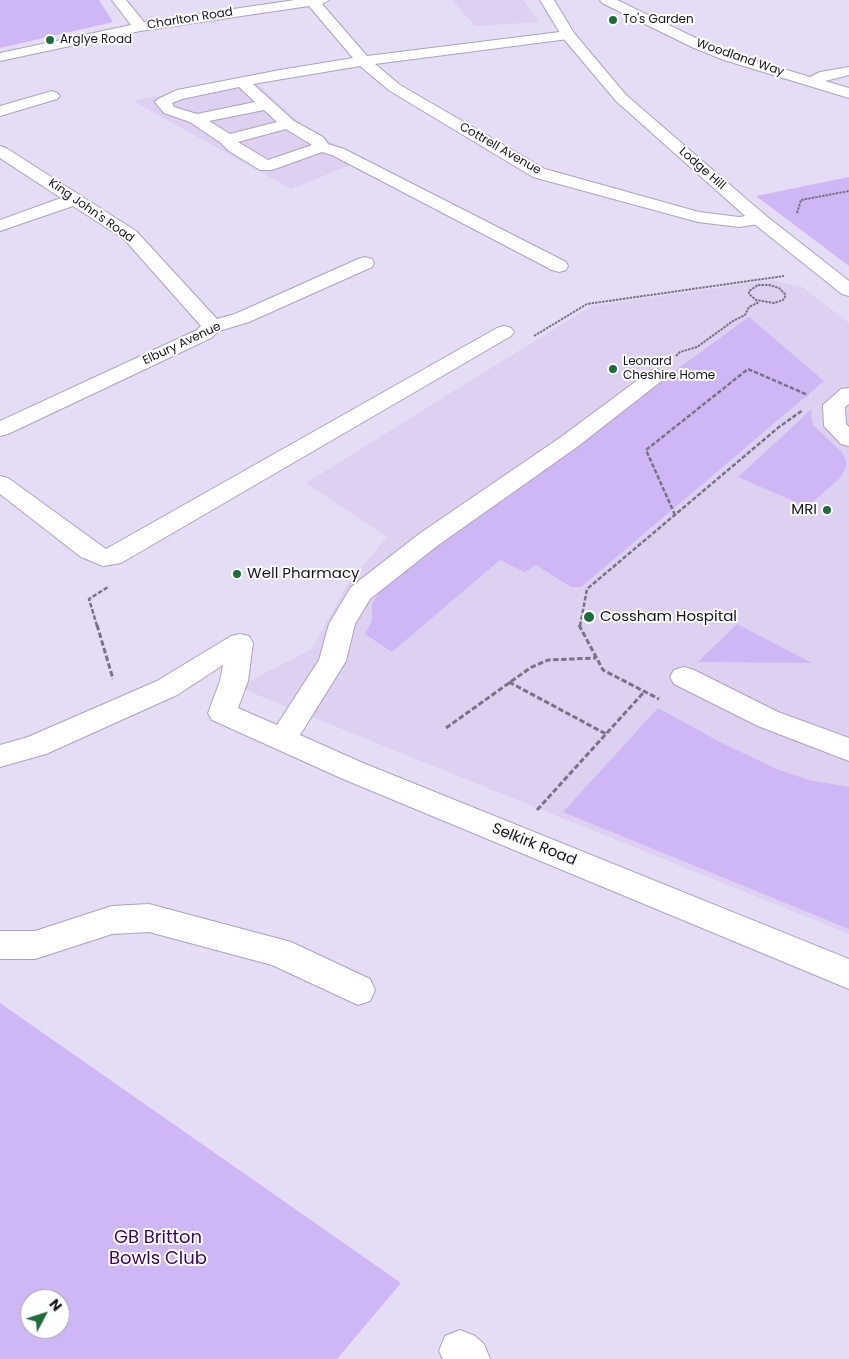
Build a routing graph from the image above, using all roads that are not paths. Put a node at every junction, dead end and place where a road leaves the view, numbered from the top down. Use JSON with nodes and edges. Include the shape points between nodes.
{"nodes":[{"id":1,"x":119,"y":0,"type":"edge"},
{"id":2,"x":315,"y":0,"type":"edge"},
{"id":3,"x":547,"y":0,"type":"edge"},
{"id":4,"x":608,"y":0,"type":"edge"},
{"id":5,"x":140,"y":27,"type":"junction"},
{"id":6,"x":568,"y":35,"type":"junction"},
{"id":7,"x":0,"y":58,"type":"edge"},
{"id":8,"x":362,"y":61,"type":"junction"},
{"id":9,"x":849,"y":71,"type":"edge"},
{"id":10,"x":242,"y":82,"type":"junction"},
{"id":11,"x":811,"y":82,"type":"junction"},
{"id":12,"x":849,"y":93,"type":"edge"},
{"id":13,"x":52,"y":96,"type":"dead end"},
{"id":14,"x":265,"y":105,"type":"junction"},
{"id":15,"x":0,"y":111,"type":"edge"},
{"id":16,"x":196,"y":120,"type":"junction"},
{"id":17,"x":288,"y":124,"type":"junction"},
{"id":18,"x":227,"y":140,"type":"junction"},
{"id":19,"x":322,"y":147,"type":"junction"},
{"id":20,"x":0,"y":150,"type":"edge"},
{"id":21,"x":76,"y":199,"type":"junction"},
{"id":22,"x":759,"y":219,"type":"junction"},
{"id":23,"x":0,"y":226,"type":"edge"},
{"id":24,"x":365,"y":263,"type":"dead end"},
{"id":25,"x":559,"y":266,"type":"dead end"},
{"id":26,"x":849,"y":290,"type":"edge"},
{"id":27,"x":212,"y":327,"type":"junction"},
{"id":28,"x":504,"y":332,"type":"dead end"},
{"id":29,"x":657,"y":375,"type":"road end"},
{"id":30,"x":849,"y":394,"type":"edge"},
{"id":31,"x":0,"y":428,"type":"edge"},
{"id":32,"x":849,"y":439,"type":"edge"},
{"id":33,"x":0,"y":483,"type":"edge"},
{"id":34,"x":684,"y":677,"type":"dead end"},
{"id":35,"x":282,"y":740,"type":"junction"},
{"id":36,"x":849,"y":750,"type":"edge"},
{"id":37,"x":0,"y":756,"type":"edge"},
{"id":38,"x":0,"y":945,"type":"edge"},
{"id":39,"x":849,"y":974,"type":"edge"},
{"id":40,"x":358,"y":990,"type":"dead end"}],
"edges":[{"from":1,"to":5,"type":"street"},
{"from":2,"to":5,"type":"street","name":"Charlton Road"},
{"from":2,"to":8,"type":"street","name":"Cottrell Avenue"},
{"from":3,"to":6,"type":"street","name":"Lodge Hill"},
{"from":4,"to":11,"type":"street","name":"Woodland Way","via":[[699,45]]},
{"from":5,"to":7,"type":"street","name":"Charlton Road"},
{"from":6,"to":8,"type":"street"},
{"from":6,"to":22,"type":"street","name":"Lodge Hill","via":[[621,98]]},
{"from":8,"to":10,"type":"street"},
{"from":8,"to":22,"type":"street","name":"Cottrell Avenue","via":[[395,88],[538,174],[698,217],[739,222]]},
{"from":9,"to":11,"type":"street","via":[[825,75]]},
{"from":10,"to":14,"type":"street"},
{"from":10,"to":16,"type":"street","via":[[176,95],[163,102],[170,110]]},
{"from":11,"to":12,"type":"street","name":"Woodland Way"},
{"from":13,"to":15,"type":"street"},
{"from":14,"to":16,"type":"street"},
{"from":14,"to":17,"type":"street"},
{"from":16,"to":18,"type":"street"},
{"from":17,"to":18,"type":"street"},
{"from":17,"to":19,"type":"street","via":[[317,140]]},
{"from":18,"to":19,"type":"street","via":[[266,166]]},
{"from":19,"to":25,"type":"street","via":[[338,152]]},
{"from":20,"to":21,"type":"street","name":"King John's Road"},
{"from":21,"to":23,"type":"street"},
{"from":21,"to":27,"type":"street","name":"King John's Road","via":[[130,235]]},
{"from":22,"to":26,"type":"street","name":"Lodge Hill"},
{"from":24,"to":27,"type":"street","name":"Elbury Avenue","via":[[242,318]]},
{"from":27,"to":31,"type":"street","name":"Elbury Avenue","via":[[204,334]]},
{"from":28,"to":33,"type":"street","via":[[112,557],[103,558],[90,551]]},
{"from":29,"to":35,"type":"street","via":[[360,593],[342,624],[332,661]]},
{"from":30,"to":32,"type":"street","via":[[834,406],[835,426]]},
{"from":34,"to":36,"type":"street","via":[[768,718]]},
{"from":35,"to":37,"type":"street","name":"Selkirk Road","via":[[222,712],[234,681],[240,643],[167,688],[36,746]]},
{"from":35,"to":39,"type":"street","name":"Selkirk Road"},
{"from":38,"to":40,"type":"street","via":[[35,945],[112,920],[149,918],[279,952]]}]}
